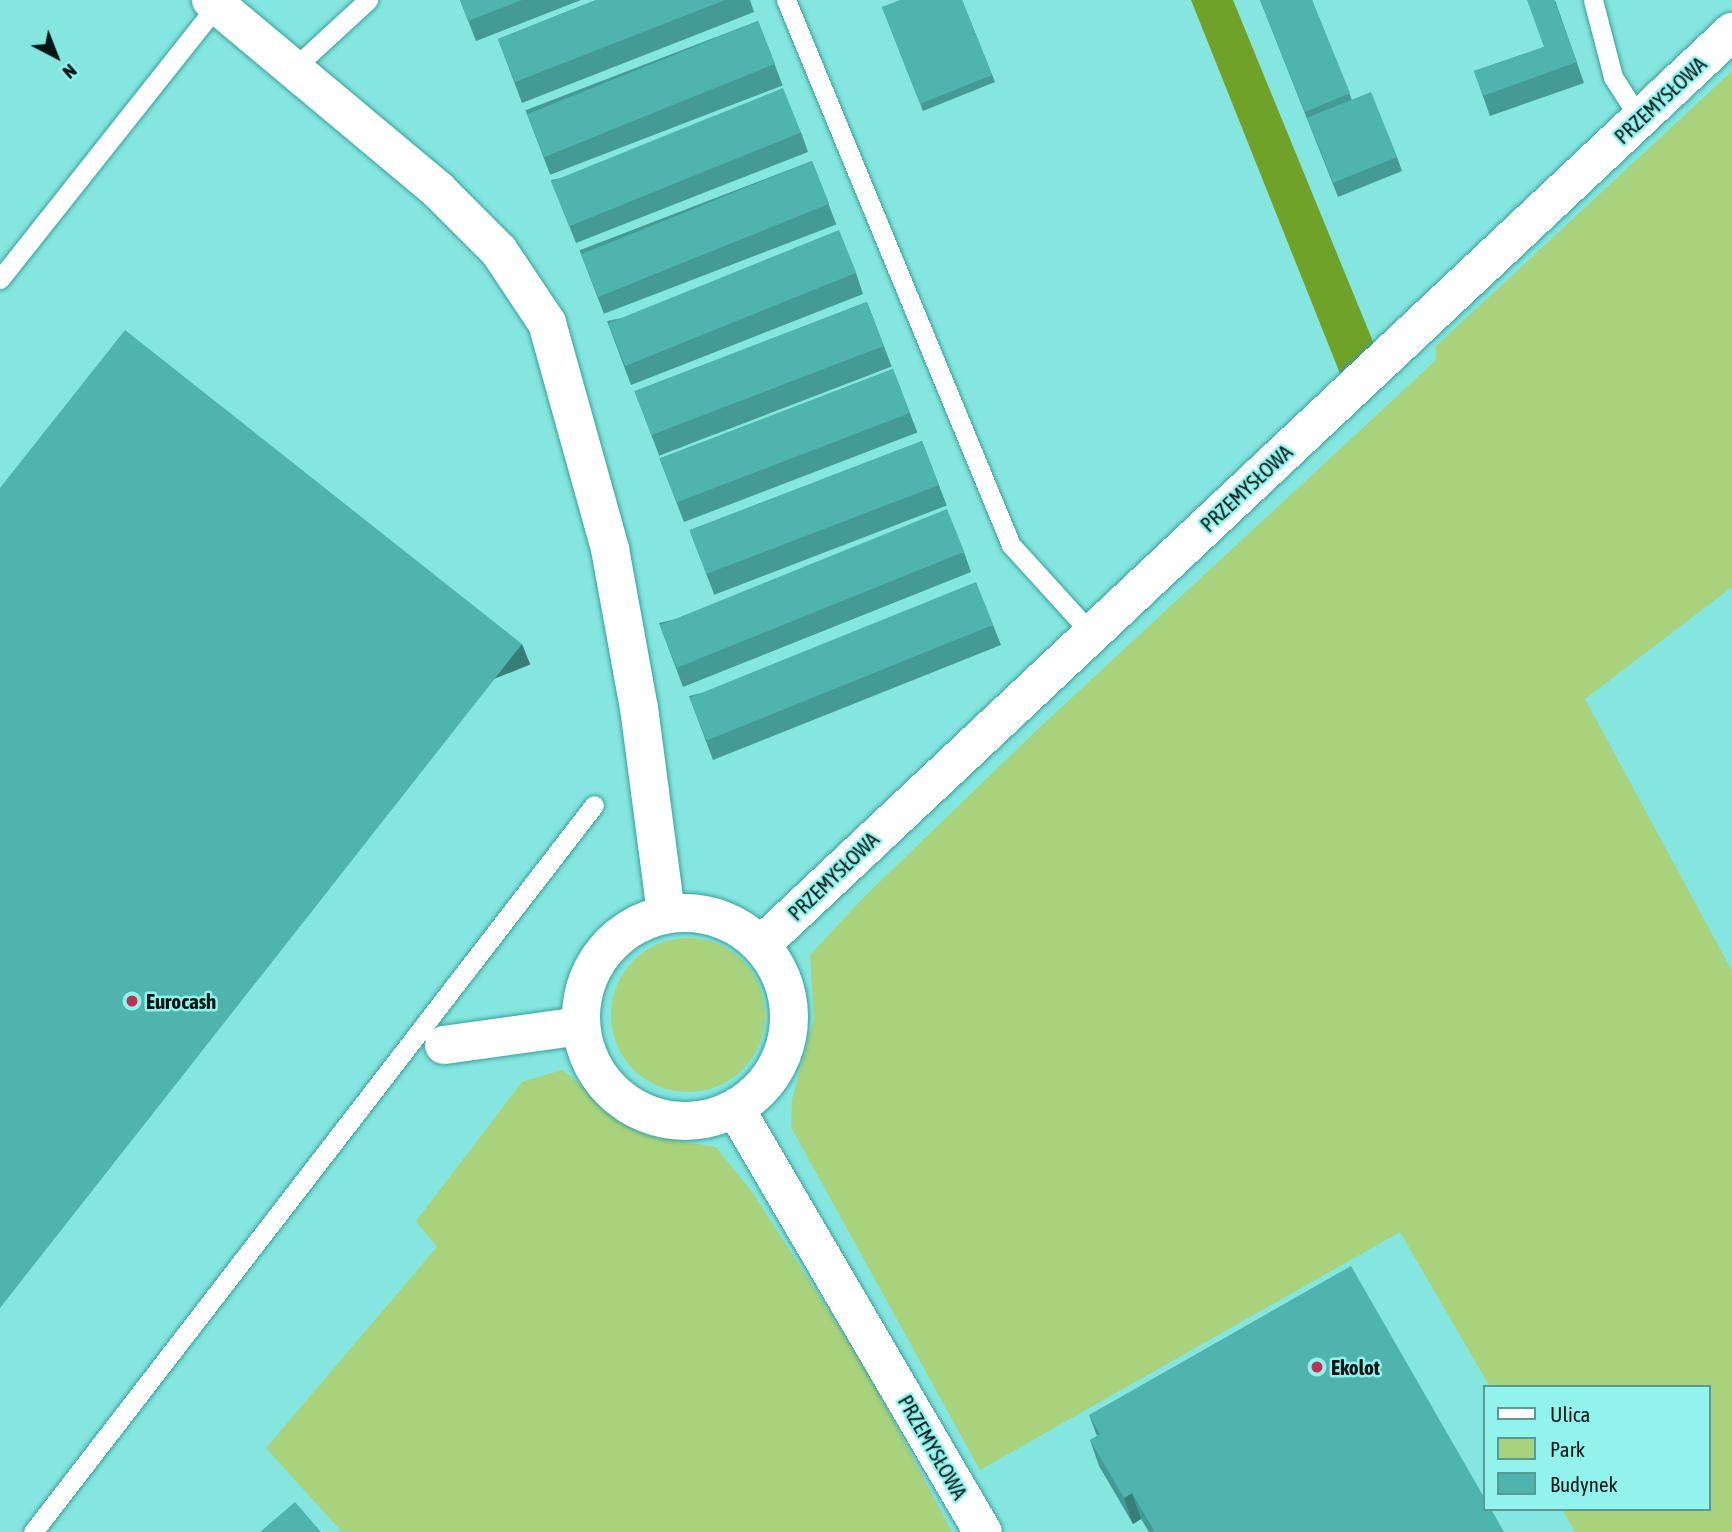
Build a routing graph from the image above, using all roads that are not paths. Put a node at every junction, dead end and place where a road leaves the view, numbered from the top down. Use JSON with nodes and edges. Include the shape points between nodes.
{"nodes":[{"id":1,"x":369,"y":0,"type":"edge"},
{"id":2,"x":786,"y":0,"type":"edge"},
{"id":3,"x":1593,"y":0,"type":"edge"},
{"id":4,"x":214,"y":3,"type":"edge"},
{"id":5,"x":1732,"y":32,"type":"edge"},
{"id":6,"x":293,"y":69,"type":"junction"},
{"id":7,"x":1640,"y":119,"type":"junction"},
{"id":8,"x":0,"y":279,"type":"edge"},
{"id":9,"x":1091,"y":633,"type":"junction"},
{"id":10,"x":594,"y":805,"type":"dead end"},
{"id":11,"x":666,"y":914,"type":"junction"},
{"id":12,"x":761,"y":945,"type":"junction"},
{"id":13,"x":581,"y":1026,"type":"junction"},
{"id":14,"x":431,"y":1039,"type":"junction"},
{"id":15,"x":735,"y":1108,"type":"junction"},
{"id":16,"x":33,"y":1532,"type":"edge"},
{"id":17,"x":983,"y":1532,"type":"edge"}],
"edges":[{"from":1,"to":6,"type":"lane"},
{"from":2,"to":9,"type":"lane","via":[[1011,545]]},
{"from":3,"to":7,"type":"lane","via":[[1613,77]]},
{"from":4,"to":6,"type":"street"},
{"from":4,"to":8,"type":"lane"},
{"from":5,"to":7,"type":"street","name":"PRZEMYSŁOWA"},
{"from":6,"to":11,"type":"street","via":[[438,190],[491,242],[547,323],[610,549],[639,708]]},
{"from":7,"to":9,"type":"street","name":"PRZEMYSŁOWA"},
{"from":9,"to":12,"type":"street","name":"PRZEMYSŁOWA"},
{"from":10,"to":14,"type":"lane"},
{"from":11,"to":12,"type":"street","via":[[701,913],[734,924]]},
{"from":11,"to":13,"type":"street","via":[[637,924],[593,967],[582,995]]},
{"from":12,"to":15,"type":"street","via":[[779,971],[789,1001],[788,1033],[779,1063],[761,1089]]},
{"from":13,"to":14,"type":"street"},
{"from":13,"to":15,"type":"street","via":[[589,1059],[608,1088],[636,1109],[680,1120],[703,1120]]},
{"from":14,"to":16,"type":"lane"},
{"from":15,"to":17,"type":"street","name":"PRZEMYSŁOWA"}]}
